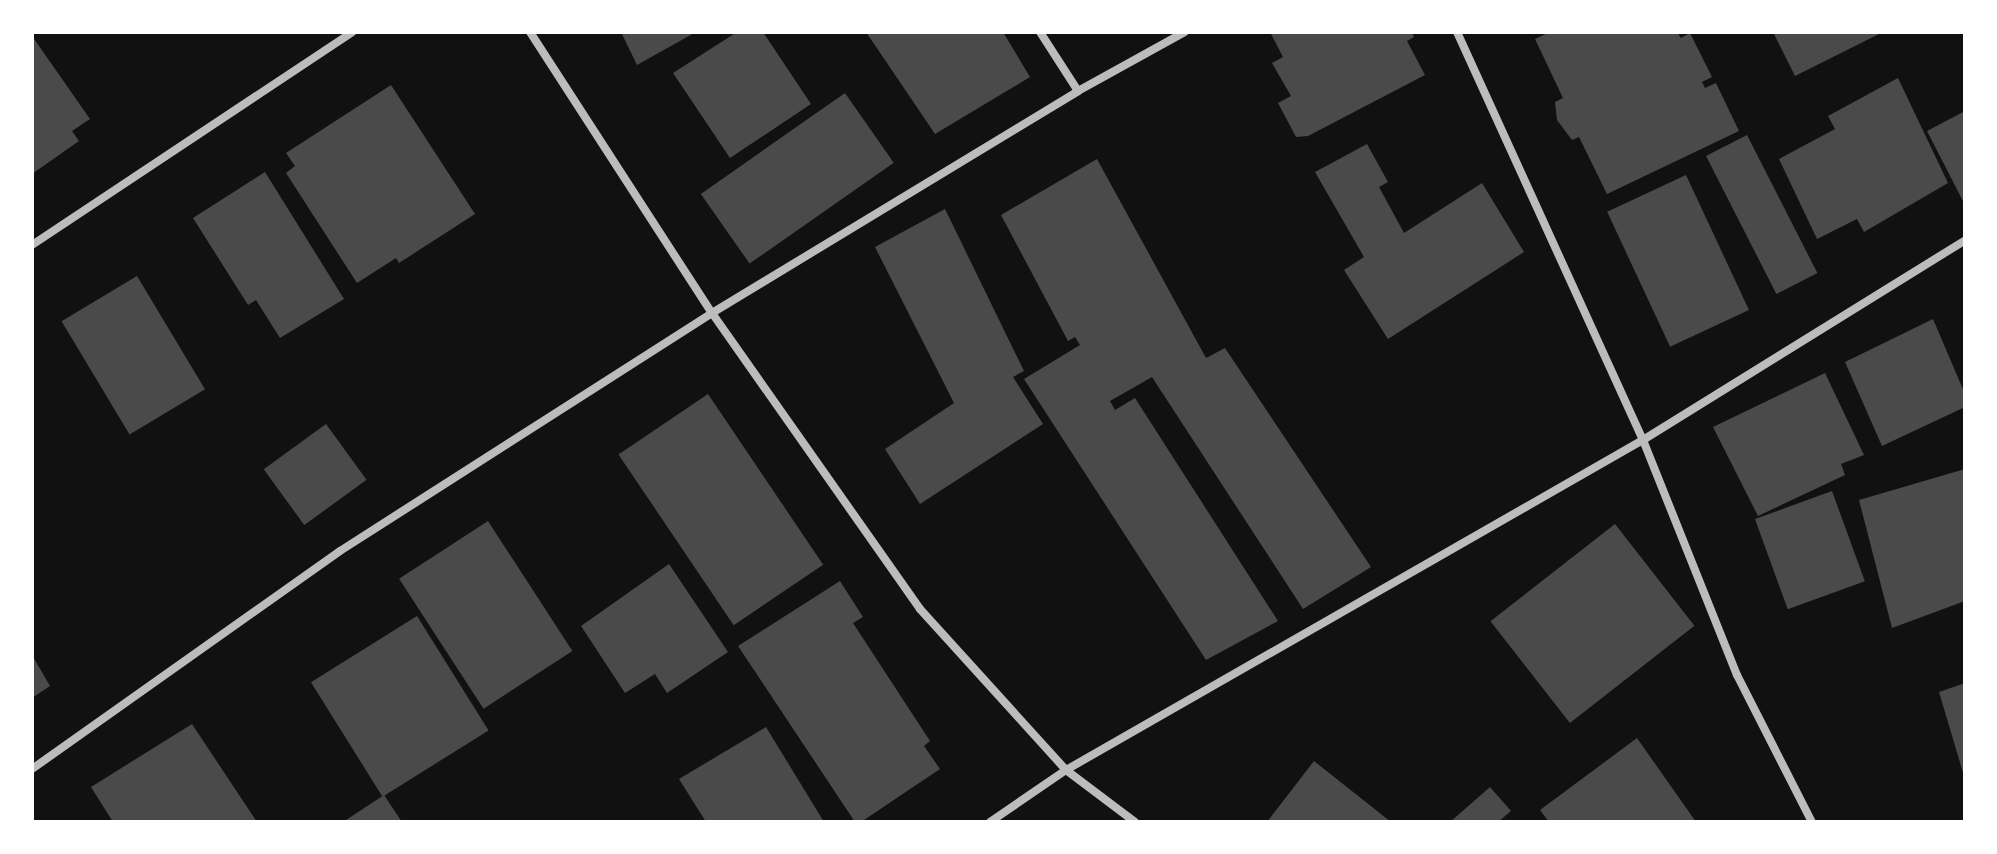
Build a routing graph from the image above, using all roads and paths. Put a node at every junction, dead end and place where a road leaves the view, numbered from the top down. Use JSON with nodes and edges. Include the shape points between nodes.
{"nodes":[{"id":1,"x":352,"y":32,"type":"edge"},
{"id":2,"x":530,"y":32,"type":"edge"},
{"id":3,"x":1040,"y":32,"type":"edge"},
{"id":4,"x":1185,"y":32,"type":"edge"},
{"id":5,"x":1457,"y":32,"type":"edge"},
{"id":6,"x":1078,"y":91,"type":"junction"},
{"id":7,"x":1965,"y":240,"type":"edge"},
{"id":8,"x":32,"y":245,"type":"edge"},
{"id":9,"x":712,"y":313,"type":"junction"},
{"id":10,"x":1643,"y":440,"type":"junction"},
{"id":11,"x":32,"y":769,"type":"edge"},
{"id":12,"x":1066,"y":770,"type":"junction"},
{"id":13,"x":990,"y":822,"type":"edge"},
{"id":14,"x":1135,"y":822,"type":"edge"},
{"id":15,"x":1812,"y":822,"type":"edge"}],
"edges":[{"from":1,"to":8,"type":"street"},
{"from":2,"to":9,"type":"street"},
{"from":3,"to":6,"type":"street"},
{"from":4,"to":6,"type":"street"},
{"from":5,"to":10,"type":"street"},
{"from":6,"to":9,"type":"street"},
{"from":7,"to":10,"type":"street"},
{"from":9,"to":11,"type":"street","via":[[340,551]]},
{"from":9,"to":12,"type":"street","via":[[920,609]]},
{"from":10,"to":12,"type":"street"},
{"from":10,"to":15,"type":"street","via":[[1737,675]]},
{"from":12,"to":13,"type":"street"},
{"from":12,"to":14,"type":"street"}]}
